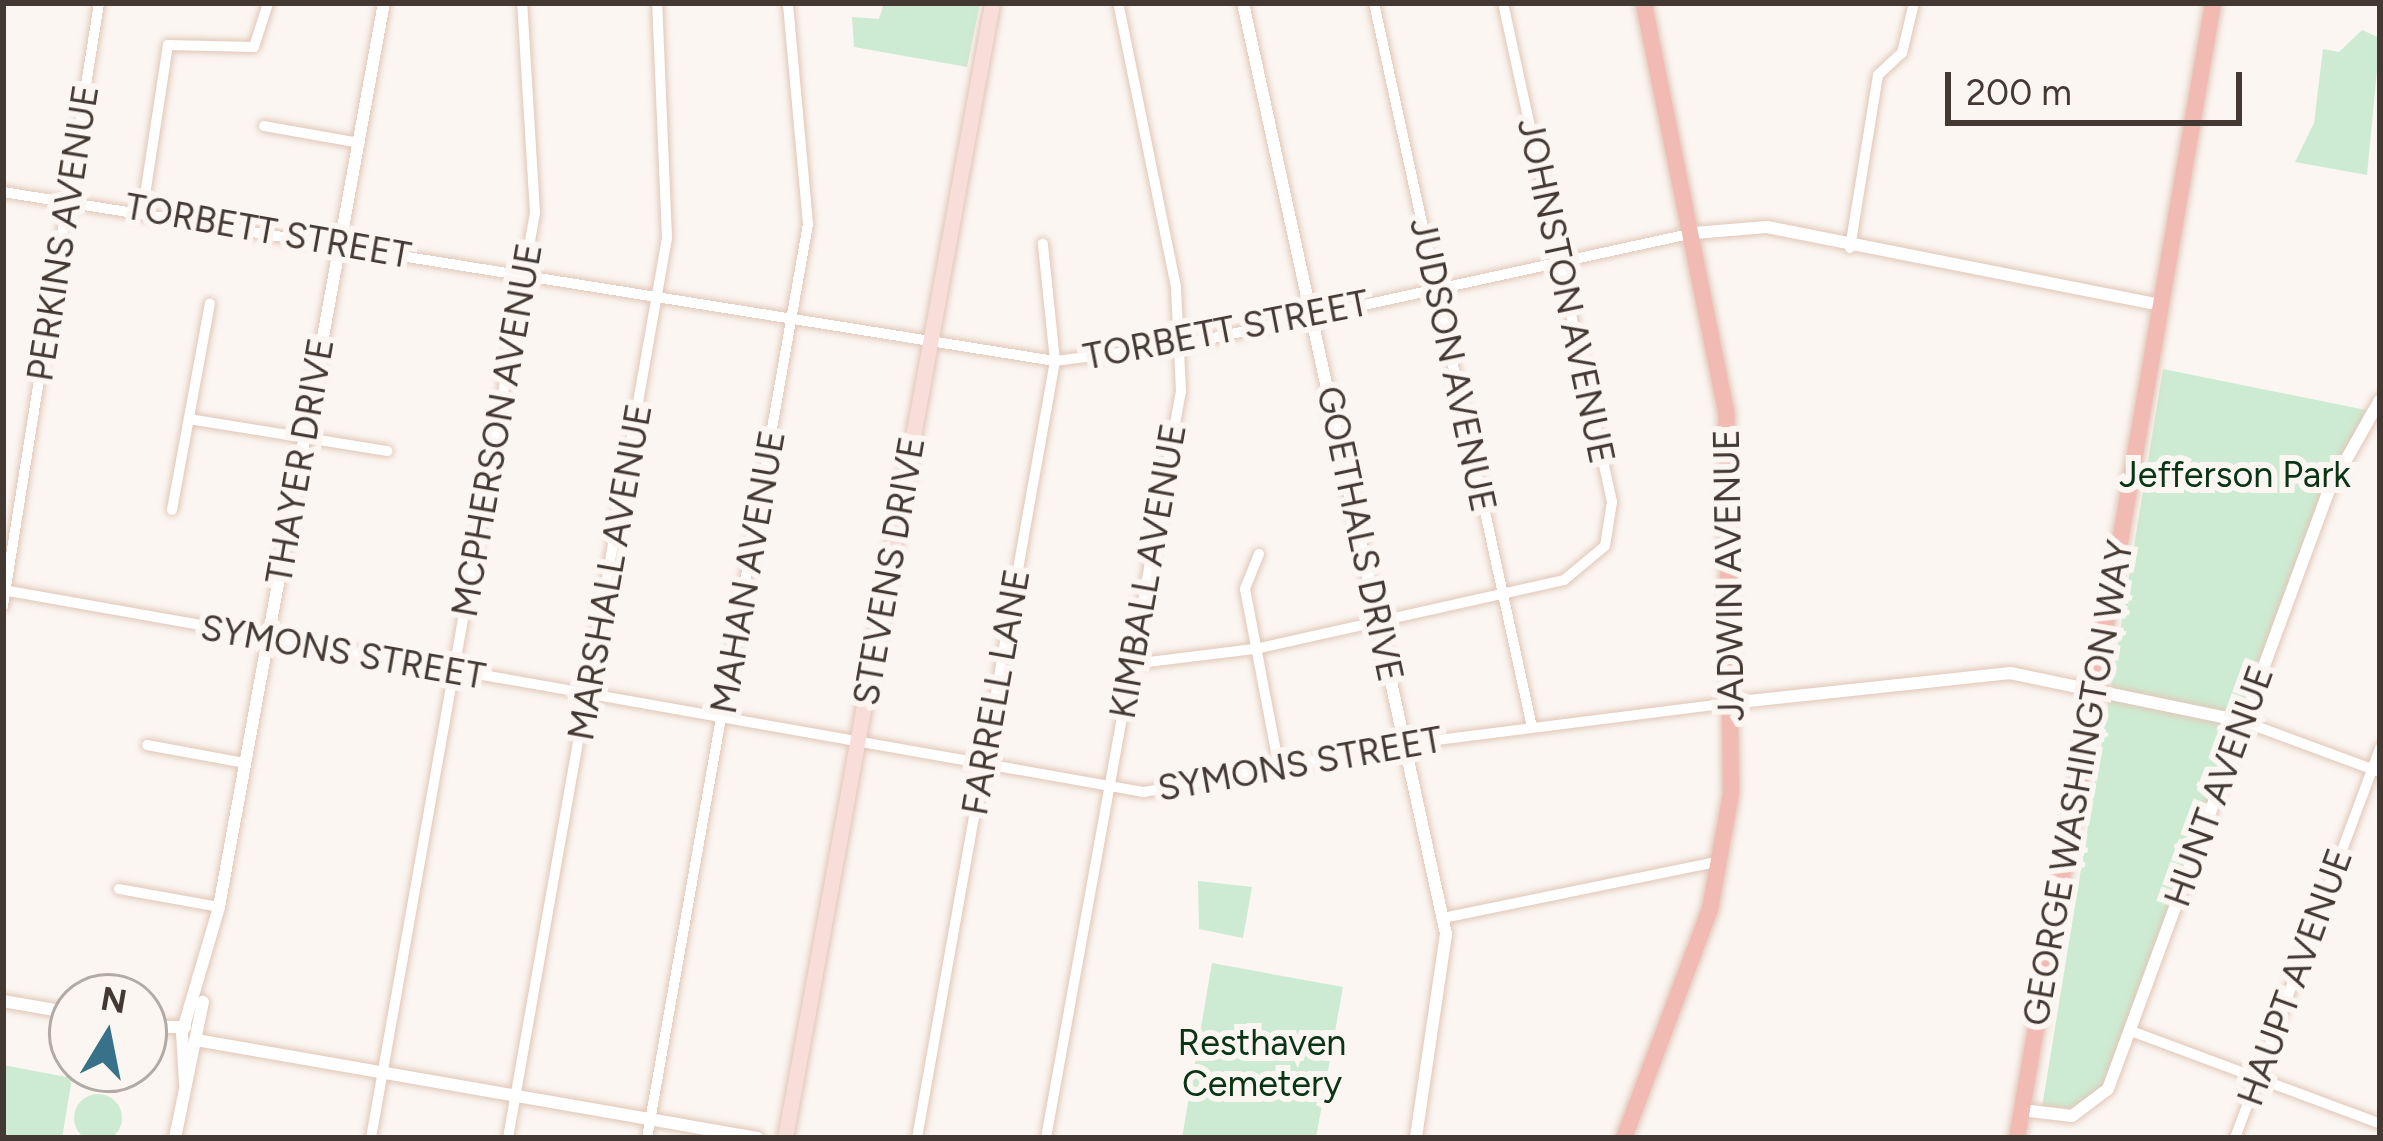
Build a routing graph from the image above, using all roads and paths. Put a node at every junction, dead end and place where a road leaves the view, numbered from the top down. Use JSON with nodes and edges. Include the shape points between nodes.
{"nodes":[{"id":1,"x":99,"y":3,"type":"edge"},
{"id":2,"x":268,"y":3,"type":"edge"},
{"id":3,"x":384,"y":3,"type":"edge"},
{"id":4,"x":522,"y":3,"type":"edge"},
{"id":5,"x":657,"y":3,"type":"edge"},
{"id":6,"x":788,"y":3,"type":"edge"},
{"id":7,"x":992,"y":3,"type":"edge"},
{"id":8,"x":1118,"y":3,"type":"edge"},
{"id":9,"x":1243,"y":3,"type":"edge"},
{"id":10,"x":1374,"y":3,"type":"edge"},
{"id":11,"x":1503,"y":3,"type":"edge"},
{"id":12,"x":1644,"y":3,"type":"edge"},
{"id":13,"x":1914,"y":3,"type":"edge"},
{"id":14,"x":2213,"y":3,"type":"edge"},
{"id":15,"x":264,"y":126,"type":"dead end"},
{"id":16,"x":358,"y":143,"type":"junction"},
{"id":17,"x":3,"y":192,"type":"edge"},
{"id":18,"x":70,"y":195,"type":"junction"},
{"id":19,"x":143,"y":208,"type":"junction"},
{"id":20,"x":1694,"y":233,"type":"junction"},
{"id":21,"x":340,"y":244,"type":"junction"},
{"id":22,"x":1043,"y":244,"type":"dead end"},
{"id":23,"x":1850,"y":248,"type":"junction"},
{"id":24,"x":1561,"y":263,"type":"junction"},
{"id":25,"x":526,"y":277,"type":"junction"},
{"id":26,"x":1436,"y":288,"type":"junction"},
{"id":27,"x":659,"y":300,"type":"junction"},
{"id":28,"x":209,"y":303,"type":"dead end"},
{"id":29,"x":2161,"y":305,"type":"junction"},
{"id":30,"x":1312,"y":315,"type":"junction"},
{"id":31,"x":792,"y":324,"type":"junction"},
{"id":32,"x":1181,"y":345,"type":"junction"},
{"id":33,"x":929,"y":349,"type":"junction"},
{"id":34,"x":1055,"y":361,"type":"junction"},
{"id":35,"x":2380,"y":400,"type":"edge"},
{"id":36,"x":189,"y":419,"type":"junction"},
{"id":37,"x":304,"y":439,"type":"junction"},
{"id":38,"x":387,"y":451,"type":"dead end"},
{"id":39,"x":172,"y":510,"type":"dead end"},
{"id":40,"x":1259,"y":554,"type":"dead end"},
{"id":41,"x":4,"y":591,"type":"edge"},
{"id":42,"x":1502,"y":593,"type":"junction"},
{"id":43,"x":3,"y":606,"type":"edge"},
{"id":44,"x":1378,"y":622,"type":"junction"},
{"id":45,"x":268,"y":638,"type":"junction"},
{"id":46,"x":1255,"y":649,"type":"junction"},
{"id":47,"x":1132,"y":664,"type":"junction"},
{"id":48,"x":454,"y":671,"type":"junction"},
{"id":49,"x":2095,"y":683,"type":"junction"},
{"id":50,"x":588,"y":695,"type":"junction"},
{"id":51,"x":1730,"y":703,"type":"junction"},
{"id":52,"x":722,"y":719,"type":"junction"},
{"id":53,"x":2242,"y":722,"type":"junction"},
{"id":54,"x":1532,"y":727,"type":"junction"},
{"id":55,"x":857,"y":744,"type":"junction"},
{"id":56,"x":1406,"y":744,"type":"junction"},
{"id":57,"x":147,"y":745,"type":"dead end"},
{"id":58,"x":2380,"y":748,"type":"edge"},
{"id":59,"x":245,"y":763,"type":"junction"},
{"id":60,"x":983,"y":766,"type":"junction"},
{"id":61,"x":2376,"y":771,"type":"edge"},
{"id":62,"x":1280,"y":772,"type":"junction"},
{"id":63,"x":1109,"y":787,"type":"junction"},
{"id":64,"x":1723,"y":860,"type":"junction"},
{"id":65,"x":118,"y":889,"type":"dead end"},
{"id":66,"x":219,"y":907,"type":"junction"},
{"id":67,"x":1443,"y":918,"type":"junction"},
{"id":68,"x":3,"y":1000,"type":"edge"},
{"id":69,"x":48,"y":1008,"type":"edge"},
{"id":70,"x":168,"y":1031,"type":"edge"},
{"id":71,"x":2131,"y":1031,"type":"junction"},
{"id":72,"x":193,"y":1035,"type":"junction"},
{"id":73,"x":382,"y":1069,"type":"junction"},
{"id":74,"x":2257,"y":1078,"type":"junction"},
{"id":75,"x":515,"y":1094,"type":"junction"},
{"id":76,"x":2022,"y":1111,"type":"junction"},
{"id":77,"x":651,"y":1118,"type":"junction"},
{"id":78,"x":2380,"y":1122,"type":"edge"},
{"id":79,"x":175,"y":1138,"type":"edge"},
{"id":80,"x":371,"y":1138,"type":"edge"},
{"id":81,"x":508,"y":1138,"type":"edge"},
{"id":82,"x":647,"y":1138,"type":"edge"},
{"id":83,"x":758,"y":1138,"type":"edge"},
{"id":84,"x":784,"y":1138,"type":"edge"},
{"id":85,"x":917,"y":1138,"type":"edge"},
{"id":86,"x":1046,"y":1138,"type":"edge"},
{"id":87,"x":1416,"y":1138,"type":"edge"},
{"id":88,"x":1624,"y":1138,"type":"edge"},
{"id":89,"x":2018,"y":1138,"type":"edge"},
{"id":90,"x":2235,"y":1138,"type":"edge"},
{"id":91,"x":2374,"y":1138,"type":"edge"}],
"edges":[{"from":1,"to":18,"type":"street","name":"PERKINS AVENUE"},
{"from":2,"to":19,"type":"street","via":[[250,48],[168,45]]},
{"from":3,"to":16,"type":"street","name":"THAYER DRIVE"},
{"from":4,"to":25,"type":"street","name":"MCPHERSON AVENUE","via":[[535,214]]},
{"from":5,"to":27,"type":"street","name":"MARSHALL AVENUE","via":[[668,206]]},
{"from":6,"to":31,"type":"street","name":"MAHAN AVENUE","via":[[808,224]]},
{"from":7,"to":33,"type":"main road","name":"STEVENS DRIVE"},
{"from":8,"to":32,"type":"street","name":"KIMBALL AVENUE"},
{"from":9,"to":30,"type":"street","name":"GOETHALS DRIVE"},
{"from":10,"to":26,"type":"street","name":"JUDSON AVENUE"},
{"from":11,"to":24,"type":"street","name":"JOHNSTON AVENUE"},
{"from":12,"to":20,"type":"main road","name":"JADWIN AVENUE"},
{"from":13,"to":23,"type":"street","via":[[1902,52],[1878,75]]},
{"from":14,"to":29,"type":"main road","name":"GEORGE WASHINGTON WAY"},
{"from":15,"to":16,"type":"street"},
{"from":16,"to":21,"type":"street","name":"THAYER DRIVE"},
{"from":17,"to":18,"type":"street","name":"TORBETT STREET"},
{"from":18,"to":19,"type":"street","name":"TORBETT STREET"},
{"from":18,"to":41,"type":"street","name":"PERKINS AVENUE"},
{"from":19,"to":21,"type":"street","name":"TORBETT STREET"},
{"from":20,"to":23,"type":"street","name":"TORBETT STREET","via":[[1753,226]]},
{"from":20,"to":24,"type":"street","name":"TORBETT STREET"},
{"from":20,"to":51,"type":"main road","name":"JADWIN AVENUE","via":[[1728,433]]},
{"from":21,"to":25,"type":"street","name":"TORBETT STREET"},
{"from":21,"to":37,"type":"street","name":"THAYER DRIVE"},
{"from":22,"to":34,"type":"street","name":"FARRELL LANE"},
{"from":23,"to":29,"type":"street","name":"TORBETT STREET"},
{"from":24,"to":26,"type":"street","name":"TORBETT STREET"},
{"from":24,"to":42,"type":"street","name":"JOHNSTON AVENUE","via":[[1612,502],[1609,538],[1583,572]]},
{"from":25,"to":27,"type":"street","name":"TORBETT STREET"},
{"from":25,"to":48,"type":"street","name":"MCPHERSON AVENUE"},
{"from":26,"to":30,"type":"street","name":"TORBETT STREET"},
{"from":26,"to":42,"type":"street","name":"JUDSON AVENUE"},
{"from":27,"to":31,"type":"street","name":"TORBETT STREET"},
{"from":27,"to":50,"type":"street","name":"MARSHALL AVENUE"},
{"from":28,"to":36,"type":"street"},
{"from":29,"to":49,"type":"main road","name":"GEORGE WASHINGTON WAY"},
{"from":30,"to":32,"type":"street","name":"TORBETT STREET"},
{"from":30,"to":44,"type":"street","name":"GOETHALS DRIVE"},
{"from":31,"to":33,"type":"street","name":"TORBETT STREET"},
{"from":31,"to":52,"type":"street","name":"MAHAN AVENUE"},
{"from":32,"to":34,"type":"street","name":"TORBETT STREET"},
{"from":32,"to":47,"type":"street","name":"KIMBALL AVENUE"},
{"from":33,"to":34,"type":"street","name":"TORBETT STREET"},
{"from":33,"to":55,"type":"main road","name":"STEVENS DRIVE"},
{"from":34,"to":60,"type":"street","name":"FARRELL LANE"},
{"from":35,"to":53,"type":"street","name":"HUNT AVENUE","via":[[2329,490]]},
{"from":36,"to":37,"type":"street"},
{"from":36,"to":39,"type":"street"},
{"from":37,"to":38,"type":"street"},
{"from":37,"to":45,"type":"street","name":"THAYER DRIVE"},
{"from":40,"to":46,"type":"street","via":[[1245,589]]},
{"from":41,"to":43,"type":"street","name":"PERKINS AVENUE"},
{"from":41,"to":45,"type":"street","name":"SYMONS STREET"},
{"from":42,"to":44,"type":"street"},
{"from":42,"to":54,"type":"street","name":"JUDSON AVENUE"},
{"from":44,"to":46,"type":"street"},
{"from":44,"to":56,"type":"street","name":"GOETHALS DRIVE"},
{"from":45,"to":48,"type":"street","name":"SYMONS STREET"},
{"from":45,"to":59,"type":"street","name":"THAYER DRIVE"},
{"from":46,"to":47,"type":"street"},
{"from":46,"to":62,"type":"street"},
{"from":47,"to":63,"type":"street","name":"KIMBALL AVENUE"},
{"from":48,"to":50,"type":"street","name":"SYMONS STREET"},
{"from":48,"to":73,"type":"street","name":"MCPHERSON AVENUE"},
{"from":49,"to":51,"type":"street","name":"SYMONS STREET","via":[[1981,674]]},
{"from":49,"to":53,"type":"street","name":"SYMONS STREET"},
{"from":49,"to":76,"type":"main road","name":"GEORGE WASHINGTON WAY"},
{"from":50,"to":52,"type":"street","name":"SYMONS STREET"},
{"from":50,"to":75,"type":"street","name":"MARSHALL AVENUE"},
{"from":51,"to":54,"type":"street","name":"SYMONS STREET"},
{"from":51,"to":64,"type":"main road","name":"JADWIN AVENUE"},
{"from":52,"to":55,"type":"street","name":"SYMONS STREET"},
{"from":52,"to":77,"type":"street","name":"MAHAN AVENUE"},
{"from":53,"to":61,"type":"street","name":"SYMONS STREET"},
{"from":53,"to":71,"type":"street","name":"HUNT AVENUE"},
{"from":54,"to":56,"type":"street","name":"SYMONS STREET"},
{"from":55,"to":60,"type":"street","name":"SYMONS STREET"},
{"from":55,"to":84,"type":"main road","name":"STEVENS DRIVE"},
{"from":56,"to":62,"type":"street","name":"SYMONS STREET"},
{"from":56,"to":67,"type":"street","name":"GOETHALS DRIVE"},
{"from":57,"to":59,"type":"street"},
{"from":58,"to":61,"type":"street","name":"HAUPT AVENUE"},
{"from":59,"to":66,"type":"street","name":"THAYER DRIVE"},
{"from":60,"to":63,"type":"street","name":"SYMONS STREET"},
{"from":60,"to":85,"type":"street","name":"FARRELL LANE"},
{"from":61,"to":74,"type":"street","name":"HAUPT AVENUE"},
{"from":62,"to":63,"type":"street","name":"SYMONS STREET","via":[[1184,791]]},
{"from":63,"to":86,"type":"street","name":"KIMBALL AVENUE"},
{"from":64,"to":67,"type":"street"},
{"from":64,"to":88,"type":"main road","name":"JADWIN AVENUE"},
{"from":65,"to":66,"type":"street"},
{"from":66,"to":72,"type":"street","name":"THAYER DRIVE"},
{"from":67,"to":87,"type":"street","name":"GOETHALS DRIVE","via":[[1445,973]]},
{"from":68,"to":69,"type":"street"},
{"from":70,"to":72,"type":"street"},
{"from":71,"to":74,"type":"street"},
{"from":71,"to":76,"type":"street","name":"HUNT AVENUE","via":[[2094,1106],[2065,1118]]},
{"from":72,"to":73,"type":"street"},
{"from":72,"to":79,"type":"street","name":"THAYER DRIVE"},
{"from":73,"to":75,"type":"street"},
{"from":73,"to":80,"type":"street","name":"MCPHERSON AVENUE"},
{"from":74,"to":78,"type":"street"},
{"from":74,"to":90,"type":"street","name":"HAUPT AVENUE"},
{"from":75,"to":77,"type":"street"},
{"from":75,"to":81,"type":"street","name":"MARSHALL AVENUE"},
{"from":76,"to":89,"type":"main road","name":"GEORGE WASHINGTON WAY"},
{"from":77,"to":82,"type":"street","name":"MAHAN AVENUE"},
{"from":77,"to":83,"type":"street"},
{"from":78,"to":91,"type":"street"}]}
